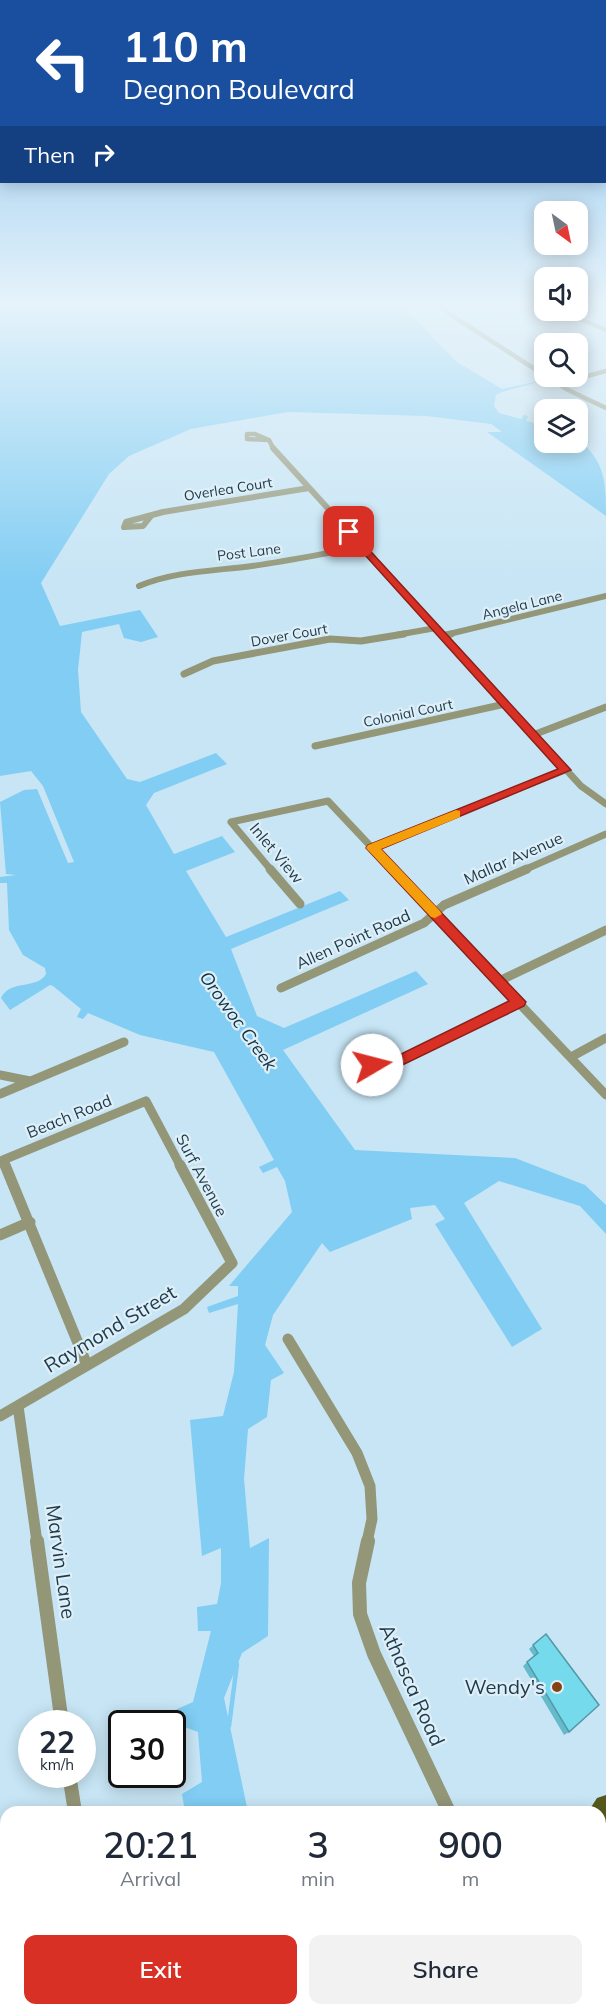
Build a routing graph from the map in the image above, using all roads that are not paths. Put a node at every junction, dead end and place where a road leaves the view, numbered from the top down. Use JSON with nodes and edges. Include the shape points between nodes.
{"nodes":[{"id":1,"x":583,"y":396,"type":"edge"},
{"id":2,"x":606,"y":408,"type":"edge"},
{"id":3,"x":269,"y":440,"type":"dead end"},
{"id":4,"x":309,"y":488,"type":"junction"},
{"id":5,"x":152,"y":516,"type":"dead end"},
{"id":6,"x":362,"y":547,"type":"junction"},
{"id":7,"x":139,"y":586,"type":"dead end"},
{"id":8,"x":606,"y":596,"type":"edge"},
{"id":9,"x":436,"y":628,"type":"junction"},
{"id":10,"x":443,"y":636,"type":"junction"},
{"id":11,"x":184,"y":674,"type":"dead end"},
{"id":12,"x":505,"y":704,"type":"junction"},
{"id":13,"x":606,"y":708,"type":"edge"},
{"id":14,"x":533,"y":735,"type":"junction"},
{"id":15,"x":315,"y":746,"type":"dead end"},
{"id":16,"x":565,"y":770,"type":"junction"},
{"id":17,"x":606,"y":804,"type":"edge"},
{"id":18,"x":606,"y":834,"type":"edge"},
{"id":19,"x":372,"y":848,"type":"junction"},
{"id":20,"x":300,"y":904,"type":"dead end"},
{"id":21,"x":435,"y":913,"type":"junction"},
{"id":22,"x":606,"y":930,"type":"edge"},
{"id":23,"x":499,"y":981,"type":"junction"},
{"id":24,"x":281,"y":988,"type":"dead end"},
{"id":25,"x":519,"y":1002,"type":"junction"},
{"id":26,"x":606,"y":1038,"type":"edge"},
{"id":27,"x":124,"y":1042,"type":"dead end"},
{"id":28,"x":364,"y":1056,"type":"dead end"},
{"id":29,"x":571,"y":1057,"type":"junction"},
{"id":30,"x":0,"y":1075,"type":"edge"},
{"id":31,"x":30,"y":1081,"type":"junction"},
{"id":32,"x":0,"y":1094,"type":"edge"},
{"id":33,"x":606,"y":1095,"type":"edge"},
{"id":34,"x":146,"y":1101,"type":"joint"},
{"id":35,"x":30,"y":1222,"type":"junction"},
{"id":36,"x":0,"y":1235,"type":"edge"},
{"id":37,"x":232,"y":1263,"type":"joint"},
{"id":38,"x":288,"y":1339,"type":"dead end"},
{"id":39,"x":87,"y":1365,"type":"junction"},
{"id":40,"x":18,"y":1406,"type":"junction"},
{"id":41,"x":0,"y":1416,"type":"edge"},
{"id":42,"x":60,"y":1710,"type":"edge"},
{"id":43,"x":71,"y":1788,"type":"edge"},
{"id":44,"x":74,"y":1806,"type":"edge"},
{"id":45,"x":446,"y":1806,"type":"edge"}],
"edges":[{"from":1,"to":2,"type":"street"},
{"from":3,"to":4,"type":"street"},
{"from":4,"to":5,"type":"street","name":"Overlea Court"},
{"from":4,"to":6,"type":"street"},
{"from":6,"to":7,"type":"street","name":"Post Lane","via":[[158,578]]},
{"from":6,"to":9,"type":"street"},
{"from":8,"to":10,"type":"street","name":"Angela Lane"},
{"from":9,"to":10,"type":"street"},
{"from":9,"to":11,"type":"street","name":"Dover Court","via":[[361,641],[330,639],[213,661]]},
{"from":10,"to":12,"type":"street"},
{"from":12,"to":14,"type":"street"},
{"from":12,"to":15,"type":"street","name":"Colonial Court"},
{"from":13,"to":14,"type":"street"},
{"from":14,"to":16,"type":"street"},
{"from":16,"to":17,"type":"street"},
{"from":16,"to":19,"type":"street"},
{"from":18,"to":21,"type":"street","name":"Mallar Avenue","via":[[444,905]]},
{"from":19,"to":20,"type":"street","name":"Inlet View","via":[[328,801],[231,822]]},
{"from":19,"to":21,"type":"street"},
{"from":21,"to":23,"type":"street"},
{"from":21,"to":24,"type":"street","name":"Allen Point Road","via":[[424,923]]},
{"from":22,"to":23,"type":"street"},
{"from":23,"to":25,"type":"street"},
{"from":25,"to":28,"type":"street","via":[[386,1068],[372,1065]]},
{"from":25,"to":29,"type":"street"},
{"from":26,"to":29,"type":"street"},
{"from":27,"to":31,"type":"street"},
{"from":29,"to":33,"type":"street"},
{"from":30,"to":31,"type":"street"},
{"from":31,"to":32,"type":"street"},
{"from":34,"to":35,"type":"street","name":"Beach Road","via":[[3,1160]]},
{"from":34,"to":37,"type":"street","name":"Surf Avenue"},
{"from":35,"to":36,"type":"street"},
{"from":35,"to":39,"type":"street"},
{"from":37,"to":39,"type":"street","name":"Raymond Street","via":[[184,1309]]},
{"from":38,"to":45,"type":"street","name":"Athasca Road","via":[[357,1453],[370,1486],[372,1519],[359,1583],[360,1614],[374,1654]]},
{"from":39,"to":40,"type":"street","name":"Raymond Street"},
{"from":40,"to":41,"type":"street","name":"Raymond Street"},
{"from":40,"to":42,"type":"street","name":"Marvin Lane"},
{"from":43,"to":44,"type":"street"}]}
